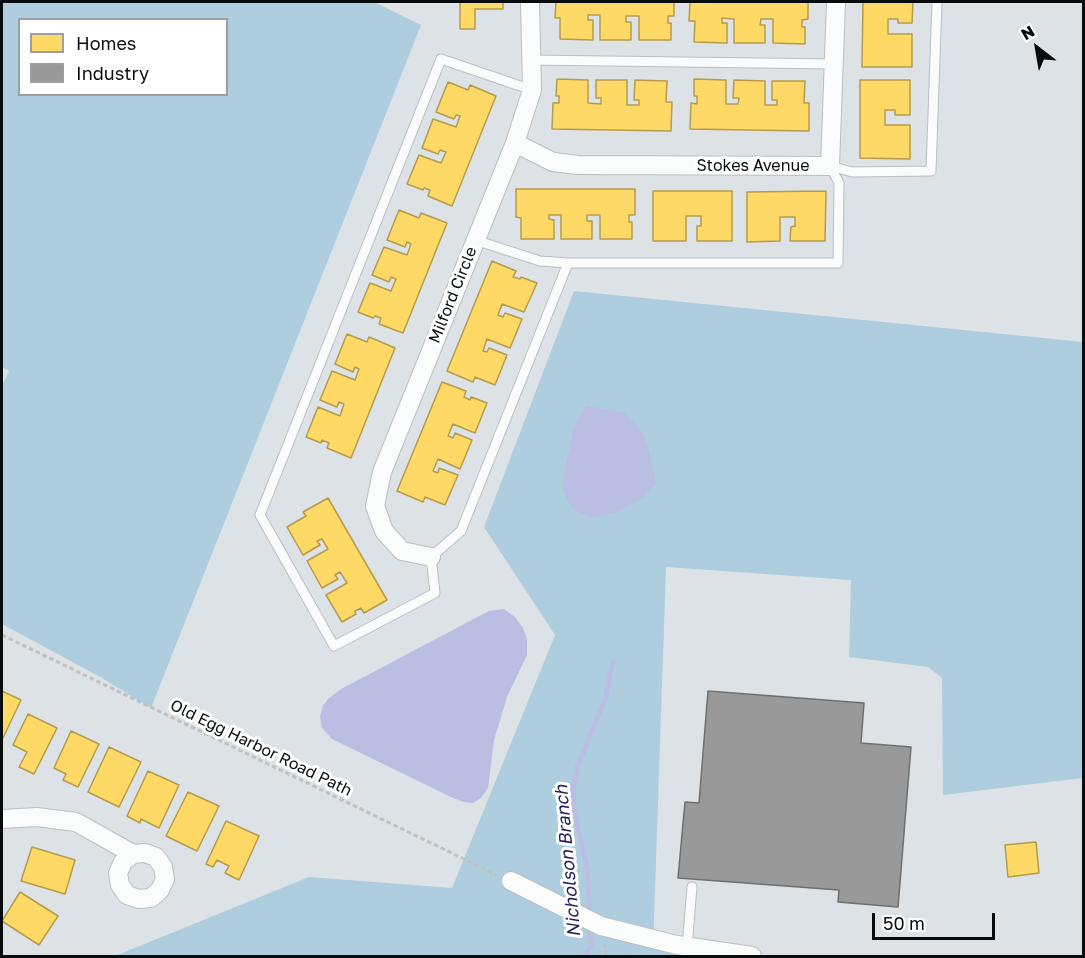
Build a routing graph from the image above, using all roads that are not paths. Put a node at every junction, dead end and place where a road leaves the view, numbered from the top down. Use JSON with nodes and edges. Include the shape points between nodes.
{"nodes":[{"id":1,"x":530,"y":2,"type":"edge"},
{"id":2,"x":836,"y":2,"type":"edge"},
{"id":3,"x":937,"y":2,"type":"edge"},
{"id":4,"x":531,"y":60,"type":"junction"},
{"id":5,"x":834,"y":64,"type":"junction"},
{"id":6,"x":532,"y":90,"type":"junction"},
{"id":7,"x":515,"y":143,"type":"junction"},
{"id":8,"x":831,"y":166,"type":"junction"},
{"id":9,"x":475,"y":240,"type":"junction"},
{"id":10,"x":568,"y":263,"type":"junction"},
{"id":11,"x":431,"y":557,"type":"junction"},
{"id":12,"x":2,"y":819,"type":"edge"},
{"id":13,"x":133,"y":854,"type":"dead end"},
{"id":14,"x":511,"y":881,"type":"road end"},
{"id":15,"x":692,"y":887,"type":"dead end"},
{"id":16,"x":687,"y":947,"type":"junction"},
{"id":17,"x":752,"y":957,"type":"edge"}],
"edges":[{"from":1,"to":4,"type":"street","name":"Milford Circle"},
{"from":2,"to":5,"type":"street","name":"Stokes Avenue"},
{"from":3,"to":8,"type":"lane","via":[[931,171],[852,172]]},
{"from":4,"to":5,"type":"lane"},
{"from":4,"to":6,"type":"street","name":"Milford Circle"},
{"from":5,"to":8,"type":"street","name":"Stokes Avenue"},
{"from":6,"to":7,"type":"street","name":"Milford Circle"},
{"from":6,"to":11,"type":"lane","via":[[441,59],[261,515],[334,646],[435,593]]},
{"from":7,"to":8,"type":"street","name":"Stokes Avenue","via":[[553,162],[578,165]]},
{"from":7,"to":9,"type":"street","name":"Milford Circle"},
{"from":8,"to":10,"type":"lane","via":[[839,183],[838,263]]},
{"from":9,"to":10,"type":"lane","via":[[540,261]]},
{"from":9,"to":11,"type":"street","name":"Milford Circle","via":[[382,472],[375,506],[384,531],[402,551]]},
{"from":10,"to":11,"type":"lane","via":[[460,531]]},
{"from":12,"to":13,"type":"street","via":[[37,817],[76,822]]},
{"from":14,"to":16,"type":"street","via":[[601,926]]},
{"from":15,"to":16,"type":"lane"},
{"from":16,"to":17,"type":"street"}]}
